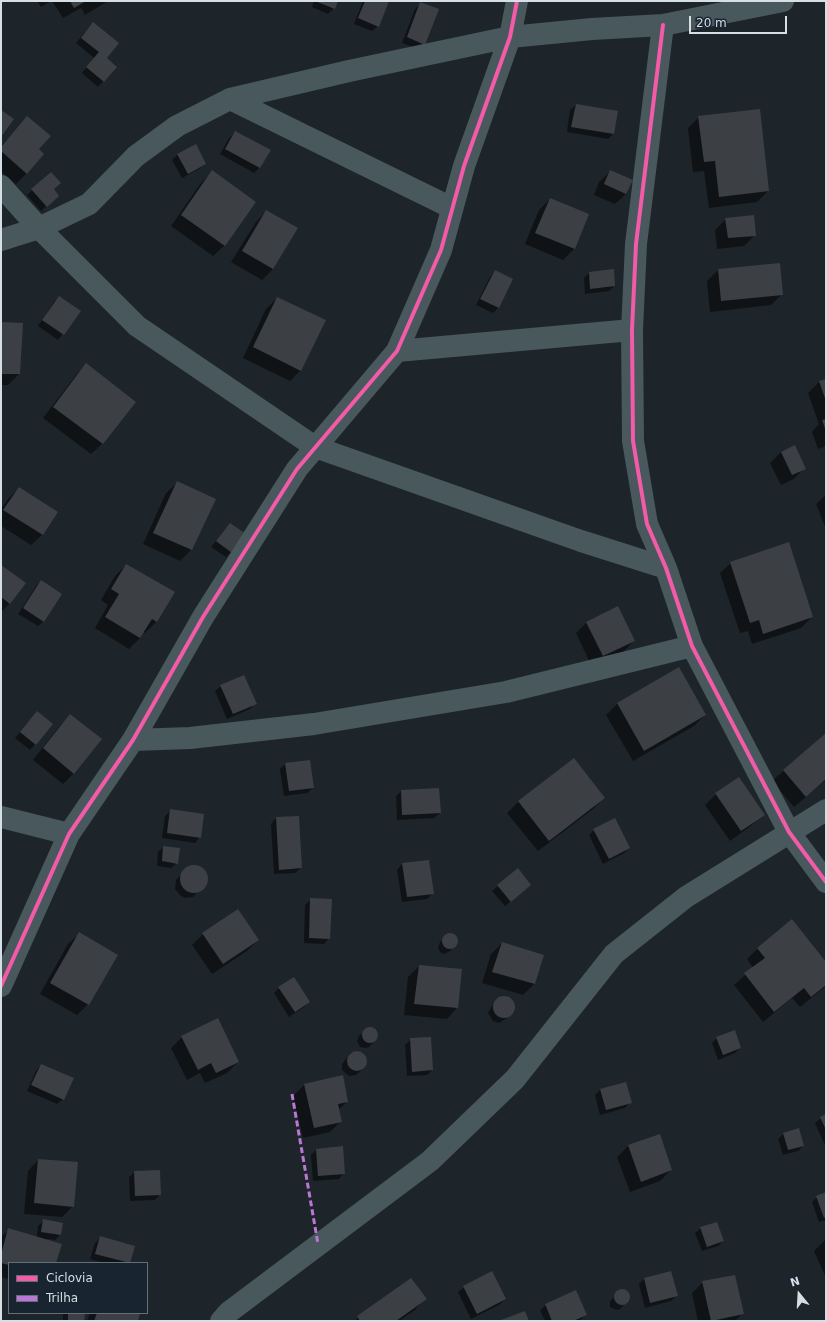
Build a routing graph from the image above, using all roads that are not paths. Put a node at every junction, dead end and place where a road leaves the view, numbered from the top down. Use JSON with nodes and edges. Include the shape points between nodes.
{"nodes":[{"id":1,"x":517,"y":1,"type":"edge"},
{"id":2,"x":783,"y":1,"type":"edge"},
{"id":3,"x":662,"y":25,"type":"junction"},
{"id":4,"x":510,"y":37,"type":"junction"},
{"id":5,"x":230,"y":99,"type":"junction"},
{"id":6,"x":1,"y":186,"type":"edge"},
{"id":7,"x":452,"y":208,"type":"junction"},
{"id":8,"x":39,"y":228,"type":"junction"},
{"id":9,"x":1,"y":240,"type":"edge"},
{"id":10,"x":632,"y":330,"type":"junction"},
{"id":11,"x":397,"y":351,"type":"junction"},
{"id":12,"x":315,"y":447,"type":"junction"},
{"id":13,"x":666,"y":568,"type":"junction"},
{"id":14,"x":692,"y":646,"type":"junction"},
{"id":15,"x":133,"y":740,"type":"junction"},
{"id":16,"x":826,"y":810,"type":"edge"},
{"id":17,"x":1,"y":817,"type":"edge"},
{"id":18,"x":789,"y":832,"type":"junction"},
{"id":19,"x":69,"y":834,"type":"junction"},
{"id":20,"x":826,"y":882,"type":"edge"},
{"id":21,"x":1,"y":986,"type":"edge"},
{"id":22,"x":221,"y":1321,"type":"edge"}],
"edges":[{"from":1,"to":4,"type":"street"},
{"from":2,"to":3,"type":"street"},
{"from":3,"to":4,"type":"street"},
{"from":3,"to":10,"type":"street","via":[[636,244]]},
{"from":4,"to":5,"type":"street"},
{"from":4,"to":7,"type":"street","via":[[464,166]]},
{"from":5,"to":7,"type":"street"},
{"from":5,"to":8,"type":"street","via":[[177,126],[136,156],[89,204]]},
{"from":6,"to":8,"type":"street"},
{"from":7,"to":11,"type":"street","via":[[441,250]]},
{"from":8,"to":9,"type":"street"},
{"from":8,"to":12,"type":"street","via":[[137,326]]},
{"from":10,"to":11,"type":"street"},
{"from":10,"to":13,"type":"street","via":[[633,441],[647,524]]},
{"from":11,"to":12,"type":"street"},
{"from":12,"to":13,"type":"street","via":[[581,541]]},
{"from":12,"to":15,"type":"street","via":[[297,469],[207,611]]},
{"from":13,"to":14,"type":"street"},
{"from":14,"to":15,"type":"street","via":[[506,692],[314,724],[190,738]]},
{"from":14,"to":18,"type":"street"},
{"from":15,"to":19,"type":"street"},
{"from":16,"to":18,"type":"street"},
{"from":17,"to":19,"type":"street"},
{"from":18,"to":20,"type":"street"},
{"from":18,"to":22,"type":"street","via":[[686,897],[614,954],[515,1079],[430,1161]]},
{"from":19,"to":21,"type":"street"}]}
